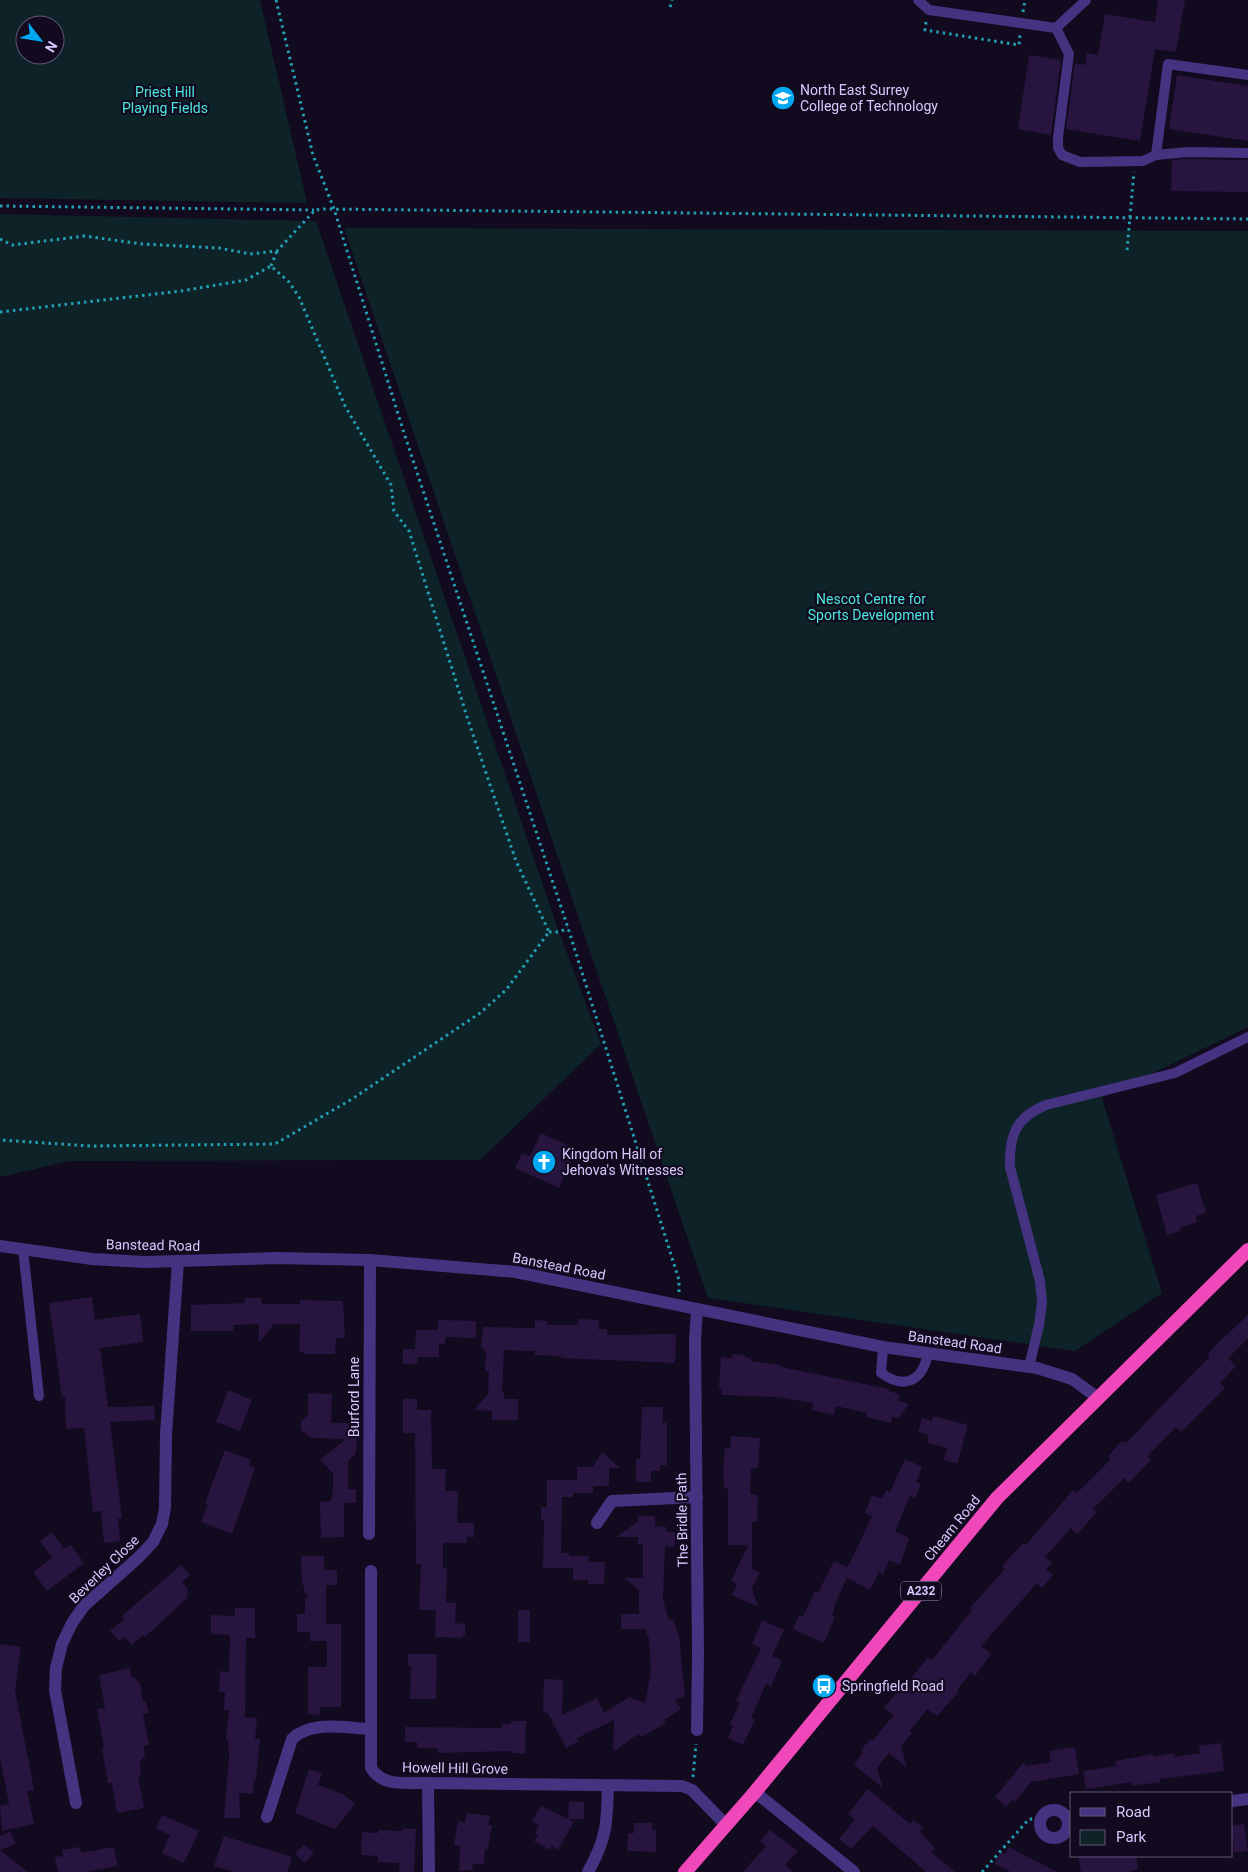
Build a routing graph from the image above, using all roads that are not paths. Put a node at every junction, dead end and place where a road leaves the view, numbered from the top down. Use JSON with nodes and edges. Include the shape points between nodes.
{"nodes":[{"id":1,"x":918,"y":0,"type":"edge"},
{"id":2,"x":1086,"y":0,"type":"edge"},
{"id":3,"x":1056,"y":28,"type":"junction"},
{"id":4,"x":1248,"y":76,"type":"edge"},
{"id":5,"x":1248,"y":153,"type":"edge"},
{"id":6,"x":1156,"y":155,"type":"junction"},
{"id":7,"x":1248,"y":1037,"type":"edge"},
{"id":8,"x":0,"y":1246,"type":"edge"},
{"id":9,"x":23,"y":1249,"type":"junction"},
{"id":10,"x":1246,"y":1255,"type":"edge"},
{"id":11,"x":370,"y":1260,"type":"junction"},
{"id":12,"x":178,"y":1262,"type":"junction"},
{"id":13,"x":697,"y":1310,"type":"junction"},
{"id":14,"x":883,"y":1348,"type":"junction"},
{"id":15,"x":928,"y":1354,"type":"junction"},
{"id":16,"x":1029,"y":1367,"type":"junction"},
{"id":17,"x":40,"y":1396,"type":"dead end"},
{"id":18,"x":1098,"y":1398,"type":"junction"},
{"id":19,"x":697,"y":1497,"type":"junction"},
{"id":20,"x":597,"y":1524,"type":"dead end"},
{"id":21,"x":368,"y":1534,"type":"dead end"},
{"id":22,"x":371,"y":1571,"type":"dead end"},
{"id":23,"x":371,"y":1729,"type":"junction"},
{"id":24,"x":697,"y":1730,"type":"road end"},
{"id":25,"x":428,"y":1783,"type":"junction"},
{"id":26,"x":608,"y":1786,"type":"junction"},
{"id":27,"x":755,"y":1792,"type":"junction"},
{"id":28,"x":1248,"y":1799,"type":"edge"},
{"id":29,"x":1233,"y":1801,"type":"edge"},
{"id":30,"x":76,"y":1803,"type":"dead end"},
{"id":31,"x":267,"y":1817,"type":"dead end"},
{"id":32,"x":1070,"y":1823,"type":"edge"},
{"id":33,"x":726,"y":1825,"type":"junction"},
{"id":34,"x":429,"y":1872,"type":"edge"},
{"id":35,"x":588,"y":1872,"type":"edge"},
{"id":36,"x":685,"y":1872,"type":"edge"},
{"id":37,"x":854,"y":1872,"type":"edge"}],
"edges":[{"from":1,"to":3,"type":"lane","via":[[929,10]]},
{"from":2,"to":3,"type":"lane"},
{"from":3,"to":6,"type":"lane","via":[[1070,54],[1058,138],[1062,155],[1080,162],[1143,161]]},
{"from":4,"to":6,"type":"lane","via":[[1168,64]]},
{"from":5,"to":6,"type":"lane"},
{"from":7,"to":16,"type":"lane","via":[[1175,1074],[1046,1105],[1031,1111],[1021,1120],[1009,1150],[1010,1167],[1040,1281],[1042,1303]]},
{"from":8,"to":9,"type":"street","name":"Banstead Road"},
{"from":9,"to":12,"type":"street","name":"Banstead Road","via":[[92,1259]]},
{"from":9,"to":17,"type":"lane"},
{"from":10,"to":18,"type":"highway","name":"Cheam Road","number":"A232"},
{"from":11,"to":12,"type":"street","name":"Banstead Road","via":[[277,1258]]},
{"from":11,"to":13,"type":"street","name":"Banstead Road","via":[[516,1272]]},
{"from":11,"to":21,"type":"street","name":"Burford Lane"},
{"from":12,"to":30,"type":"street","name":"Beverley Close","via":[[162,1524],[153,1542],[139,1557],[84,1606],[69,1630],[56,1668],[55,1690]]},
{"from":13,"to":14,"type":"street","name":"Banstead Road"},
{"from":13,"to":19,"type":"street","name":"The Bridle Path","via":[[694,1340]]},
{"from":14,"to":15,"type":"street","name":"Banstead Road"},
{"from":14,"to":15,"type":"lane","via":[[882,1373],[890,1380],[904,1383],[914,1380],[925,1368]]},
{"from":15,"to":16,"type":"street","name":"Banstead Road"},
{"from":16,"to":18,"type":"street","name":"Banstead Road","via":[[1072,1379]]},
{"from":18,"to":27,"type":"highway","name":"Cheam Road","number":"A232","via":[[997,1498]]},
{"from":19,"to":20,"type":"street","via":[[612,1501]]},
{"from":19,"to":24,"type":"street","name":"The Bridle Path"},
{"from":22,"to":23,"type":"street","name":"Howell Hill Grove"},
{"from":23,"to":25,"type":"street","name":"Howell Hill Grove","via":[[371,1768],[377,1777],[386,1782]]},
{"from":23,"to":31,"type":"street","via":[[309,1728],[299,1732],[292,1739]]},
{"from":25,"to":26,"type":"street","name":"Howell Hill Grove"},
{"from":25,"to":34,"type":"street"},
{"from":26,"to":33,"type":"street","name":"Howell Hill Grove","via":[[682,1786],[692,1790]]},
{"from":26,"to":35,"type":"street","via":[[607,1829]]},
{"from":27,"to":33,"type":"highway","name":"Cheam Road","number":"A232"},
{"from":27,"to":37,"type":"street"},
{"from":28,"to":29,"type":"street"},
{"from":32,"to":32,"type":"street","via":[[1059,1811],[1051,1810],[1044,1813],[1040,1829],[1052,1839],[1067,1831]]},
{"from":33,"to":36,"type":"highway","name":"Cheam Road","number":"A232"}]}
